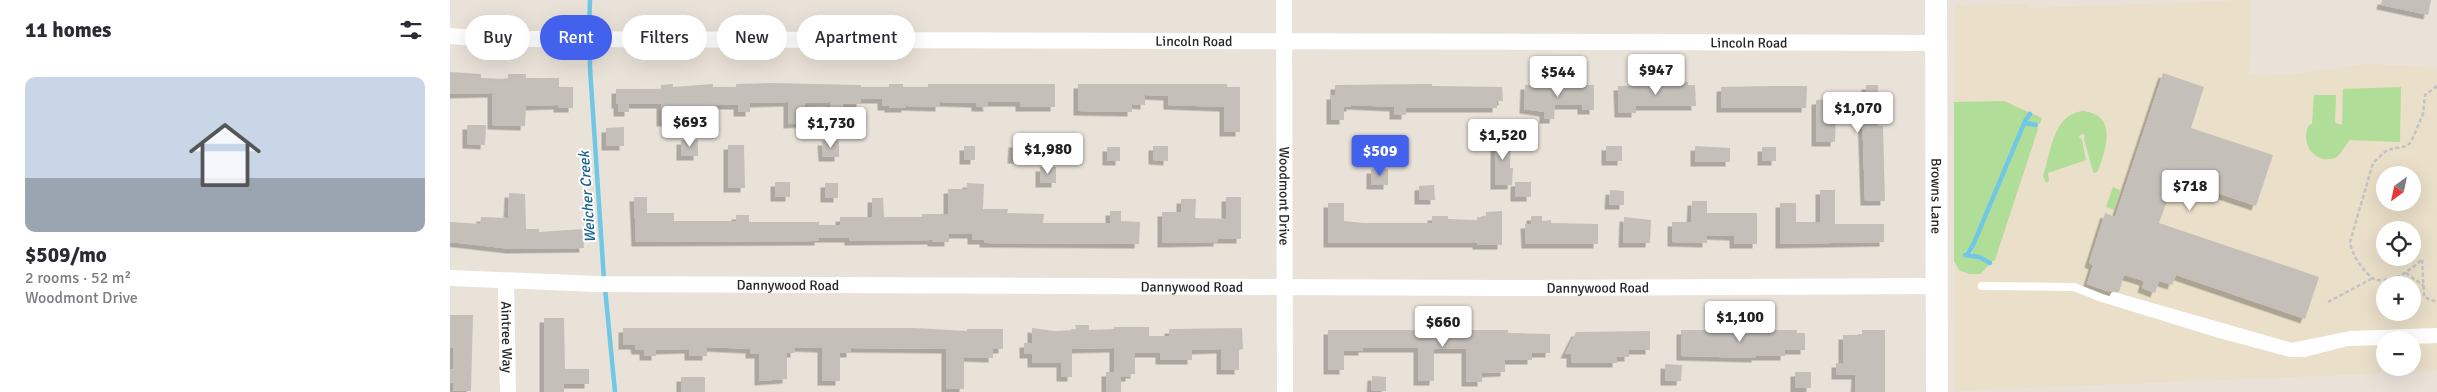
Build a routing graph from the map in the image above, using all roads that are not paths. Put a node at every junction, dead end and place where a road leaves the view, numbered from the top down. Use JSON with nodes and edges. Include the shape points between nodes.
{"nodes":[{"id":1,"x":1284,"y":0,"type":"edge"},
{"id":2,"x":1936,"y":0,"type":"edge"},
{"id":3,"x":450,"y":36,"type":"edge"},
{"id":4,"x":1284,"y":41,"type":"junction"},
{"id":5,"x":1937,"y":43,"type":"junction"},
{"id":6,"x":450,"y":278,"type":"edge"},
{"id":7,"x":506,"y":282,"type":"junction"},
{"id":8,"x":1285,"y":286,"type":"junction"},
{"id":9,"x":1936,"y":286,"type":"junction"},
{"id":10,"x":1982,"y":286,"type":"dead end"},
{"id":11,"x":2098,"y":295,"type":"junction"},
{"id":12,"x":2437,"y":332,"type":"edge"},
{"id":13,"x":2437,"y":339,"type":"edge"},
{"id":14,"x":2421,"y":340,"type":"edge"},
{"id":15,"x":2376,"y":341,"type":"edge"},
{"id":16,"x":508,"y":392,"type":"edge"},
{"id":17,"x":1285,"y":392,"type":"edge"},
{"id":18,"x":1937,"y":392,"type":"edge"}],
"edges":[{"from":1,"to":4,"type":"street","name":"Woodmont Drive"},
{"from":2,"to":5,"type":"street","name":"Browns Lane"},
{"from":3,"to":4,"type":"street","name":"Lincoln Road","via":[[488,39]]},
{"from":4,"to":5,"type":"street","name":"Lincoln Road"},
{"from":4,"to":8,"type":"street","name":"Woodmont Drive"},
{"from":5,"to":9,"type":"street","name":"Browns Lane"},
{"from":6,"to":7,"type":"street","name":"Dannywood Road"},
{"from":7,"to":8,"type":"street","name":"Dannywood Road"},
{"from":7,"to":16,"type":"street","name":"Aintree Way"},
{"from":8,"to":9,"type":"street","name":"Dannywood Road"},
{"from":8,"to":17,"type":"street","name":"Woodmont Drive"},
{"from":9,"to":18,"type":"street","name":"Browns Lane"},
{"from":10,"to":11,"type":"lane","via":[[2062,285]]},
{"from":11,"to":12,"type":"lane","via":[[2103,293],[2292,347],[2351,335]]},
{"from":11,"to":15,"type":"lane","via":[[2274,351],[2304,353],[2347,342]]},
{"from":13,"to":14,"type":"lane"}]}
